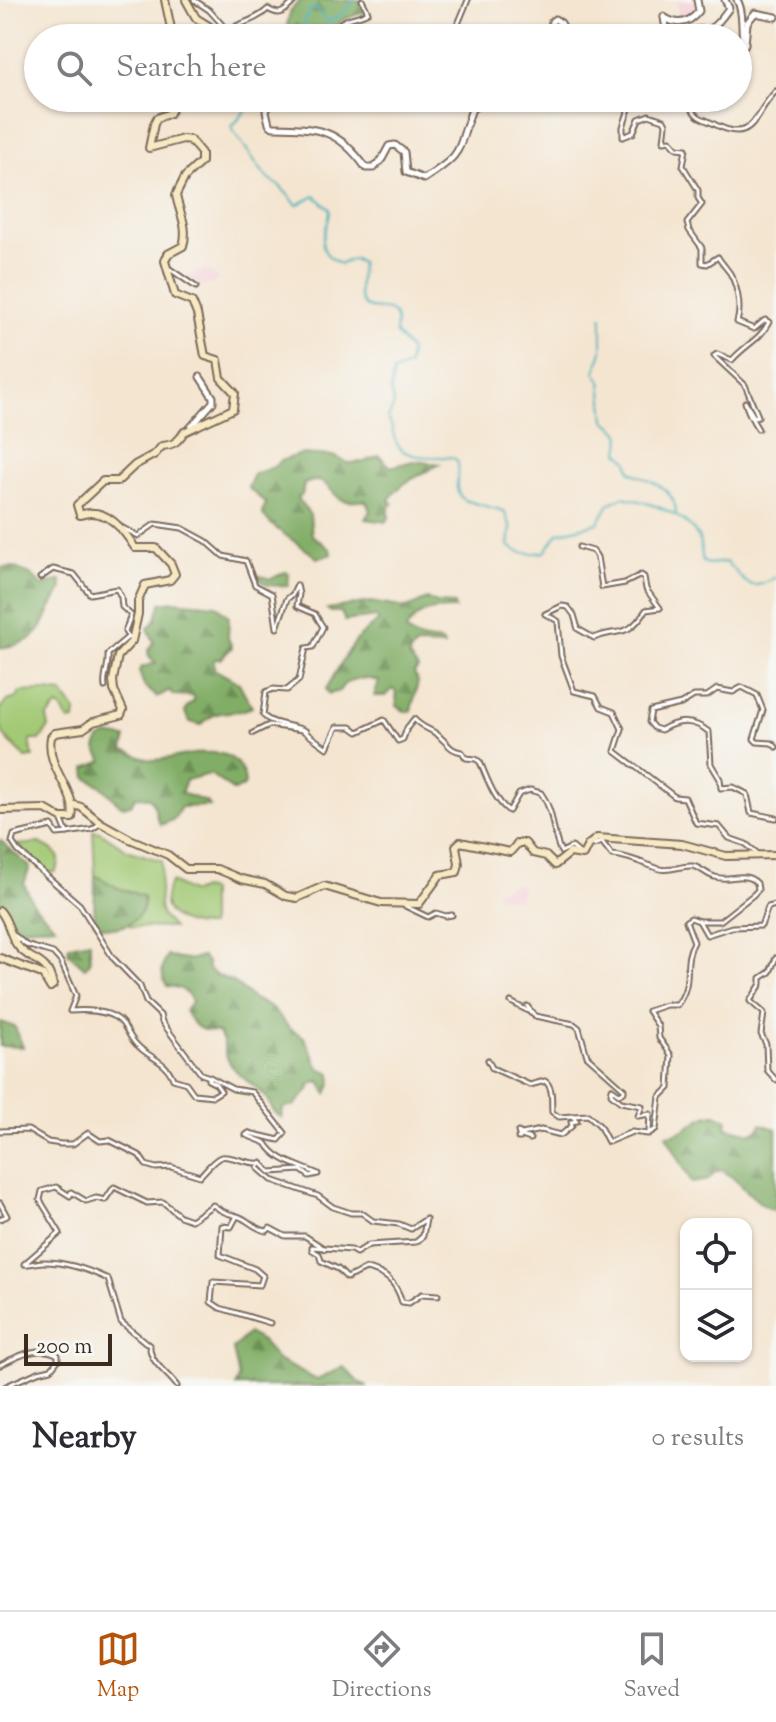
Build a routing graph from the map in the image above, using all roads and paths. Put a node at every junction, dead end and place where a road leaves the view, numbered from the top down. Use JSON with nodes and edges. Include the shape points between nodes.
{"nodes":[{"id":1,"x":165,"y":0,"type":"edge"},
{"id":2,"x":186,"y":0,"type":"edge"},
{"id":3,"x":194,"y":0,"type":"edge"},
{"id":4,"x":296,"y":0,"type":"edge"},
{"id":5,"x":362,"y":0,"type":"edge"},
{"id":6,"x":468,"y":0,"type":"edge"},
{"id":7,"x":697,"y":0,"type":"edge"},
{"id":8,"x":725,"y":0,"type":"edge"},
{"id":9,"x":737,"y":0,"type":"edge"},
{"id":10,"x":776,"y":17,"type":"edge"},
{"id":11,"x":170,"y":24,"type":"edge"},
{"id":12,"x":206,"y":24,"type":"edge"},
{"id":13,"x":222,"y":24,"type":"edge"},
{"id":14,"x":238,"y":24,"type":"edge"},
{"id":15,"x":339,"y":24,"type":"edge"},
{"id":16,"x":458,"y":24,"type":"edge"},
{"id":17,"x":665,"y":24,"type":"edge"},
{"id":18,"x":675,"y":24,"type":"edge"},
{"id":19,"x":681,"y":24,"type":"edge"},
{"id":20,"x":715,"y":24,"type":"edge"},
{"id":21,"x":742,"y":24,"type":"edge"},
{"id":22,"x":748,"y":24,"type":"edge"},
{"id":23,"x":776,"y":91,"type":"edge"},
{"id":24,"x":170,"y":112,"type":"edge"},
{"id":25,"x":266,"y":112,"type":"edge"},
{"id":26,"x":472,"y":112,"type":"edge"},
{"id":27,"x":628,"y":112,"type":"edge"},
{"id":28,"x":694,"y":112,"type":"edge"},
{"id":29,"x":167,"y":267,"type":"junction"},
{"id":30,"x":196,"y":287,"type":"dead end"},
{"id":31,"x":200,"y":377,"type":"dead end"},
{"id":32,"x":189,"y":429,"type":"junction"},
{"id":33,"x":758,"y":429,"type":"dead end"},
{"id":34,"x":117,"y":526,"type":"junction"},
{"id":35,"x":579,"y":547,"type":"dead end"},
{"id":36,"x":40,"y":578,"type":"dead end"},
{"id":37,"x":130,"y":639,"type":"junction"},
{"id":38,"x":105,"y":687,"type":"dead end"},
{"id":39,"x":306,"y":731,"type":"junction"},
{"id":40,"x":253,"y":733,"type":"dead end"},
{"id":41,"x":776,"y":747,"type":"edge"},
{"id":42,"x":74,"y":805,"type":"junction"},
{"id":43,"x":0,"y":810,"type":"edge"},
{"id":44,"x":61,"y":818,"type":"junction"},
{"id":45,"x":776,"y":818,"type":"edge"},
{"id":46,"x":101,"y":823,"type":"junction"},
{"id":47,"x":67,"y":833,"type":"junction"},
{"id":48,"x":584,"y":852,"type":"junction"},
{"id":49,"x":761,"y":854,"type":"junction"},
{"id":50,"x":776,"y":855,"type":"edge"},
{"id":51,"x":400,"y":903,"type":"junction"},
{"id":52,"x":776,"y":905,"type":"edge"},
{"id":53,"x":0,"y":911,"type":"edge"},
{"id":54,"x":452,"y":915,"type":"dead end"},
{"id":55,"x":699,"y":921,"type":"junction"},
{"id":56,"x":11,"y":933,"type":"junction"},
{"id":57,"x":0,"y":958,"type":"edge"},
{"id":58,"x":776,"y":958,"type":"edge"},
{"id":59,"x":511,"y":1002,"type":"dead end"},
{"id":60,"x":527,"y":1006,"type":"dead end"},
{"id":61,"x":530,"y":1012,"type":"junction"},
{"id":62,"x":488,"y":1060,"type":"dead end"},
{"id":63,"x":210,"y":1077,"type":"junction"},
{"id":64,"x":776,"y":1080,"type":"edge"},
{"id":65,"x":572,"y":1116,"type":"junction"},
{"id":66,"x":0,"y":1131,"type":"edge"},
{"id":67,"x":648,"y":1134,"type":"junction"},
{"id":68,"x":530,"y":1139,"type":"dead end"},
{"id":69,"x":261,"y":1163,"type":"junction"},
{"id":70,"x":0,"y":1203,"type":"edge"},
{"id":71,"x":237,"y":1216,"type":"junction"},
{"id":72,"x":0,"y":1219,"type":"edge"},
{"id":73,"x":325,"y":1249,"type":"junction"},
{"id":74,"x":438,"y":1295,"type":"dead end"},
{"id":75,"x":270,"y":1323,"type":"dead end"},
{"id":76,"x":0,"y":1365,"type":"edge"},
{"id":77,"x":6,"y":1386,"type":"edge"},
{"id":78,"x":177,"y":1386,"type":"edge"}],
"edges":[{"from":1,"to":11,"type":"main road"},
{"from":2,"to":12,"type":"main road"},
{"from":3,"to":13,"type":"street"},
{"from":4,"to":14,"type":"street","via":[[282,14],[268,9]]},
{"from":5,"to":15,"type":"street","via":[[368,12]]},
{"from":6,"to":16,"type":"street"},
{"from":7,"to":19,"type":"street","via":[[696,16]]},
{"from":8,"to":20,"type":"street","via":[[729,8]]},
{"from":9,"to":21,"type":"street"},
{"from":10,"to":22,"type":"street","via":[[755,13]]},
{"from":17,"to":18,"type":"street","via":[[664,17]]},
{"from":23,"to":28,"type":"street","via":[[748,129],[737,132]]},
{"from":24,"to":29,"type":"main road","via":[[157,118],[149,148],[190,140],[201,153],[201,162],[176,195],[185,238],[168,254]]},
{"from":25,"to":26,"type":"street","via":[[273,127],[326,131],[366,168],[374,168],[395,145],[404,152],[406,172],[424,179],[458,154]]},
{"from":27,"to":33,"type":"street","via":[[623,137],[649,115],[664,120],[664,141],[686,149],[683,166],[702,204],[687,223],[702,248],[702,263],[718,257],[729,270],[736,284],[737,322],[754,329],[769,322],[761,338],[732,360],[714,356],[745,385],[758,416],[745,402],[746,407]]},
{"from":29,"to":30,"type":"street"},
{"from":29,"to":32,"type":"main road","via":[[175,295],[192,302],[205,356],[218,360],[221,378],[236,399],[233,409]]},
{"from":31,"to":32,"type":"street","via":[[213,402]]},
{"from":32,"to":34,"type":"main road","via":[[118,481],[103,481],[81,499],[76,508],[80,515],[103,514]]},
{"from":34,"to":37,"type":"main road","via":[[135,548],[156,548],[175,574],[145,585]]},
{"from":34,"to":39,"type":"street","via":[[138,536],[155,524],[177,527],[202,538],[223,556],[246,561],[255,585],[272,594],[277,628],[297,585],[297,606],[315,614],[323,627],[313,647],[306,648],[299,680],[287,690],[266,692],[263,715]]},
{"from":35,"to":49,"type":"street","via":[[597,557],[602,587],[641,575],[660,608],[646,610],[635,626],[618,635],[594,638],[578,629],[568,607],[545,614],[558,621],[561,656],[574,691],[595,696],[601,707],[614,712],[622,729],[615,751],[675,797],[685,798],[696,823],[719,826],[729,838]]},
{"from":36,"to":37,"type":"street","via":[[53,569],[74,574],[90,594],[117,589],[122,607],[131,615],[125,632]]},
{"from":37,"to":38,"type":"street","via":[[108,654]]},
{"from":37,"to":42,"type":"main road","via":[[118,656],[113,680],[121,715],[51,737],[55,769]]},
{"from":39,"to":40,"type":"street","via":[[269,725]]},
{"from":39,"to":48,"type":"street","via":[[327,748],[337,727],[358,732],[384,720],[398,741],[414,719],[453,750],[480,762],[505,809],[509,811],[519,794],[541,793],[561,852],[572,847]]},
{"from":41,"to":45,"type":"street","via":[[754,739],[763,710],[757,695],[742,687],[733,692],[717,689],[651,711],[654,728],[690,722],[709,732],[711,764],[721,788],[747,794],[751,813]]},
{"from":42,"to":44,"type":"main road","via":[[72,818]]},
{"from":42,"to":46,"type":"main road"},
{"from":43,"to":44,"type":"main road","via":[[45,809]]},
{"from":44,"to":47,"type":"street"},
{"from":46,"to":47,"type":"street"},
{"from":46,"to":51,"type":"main road","via":[[186,869],[217,869],[286,896],[301,898],[324,886],[381,903]]},
{"from":47,"to":63,"type":"street","via":[[57,834],[52,826],[14,835],[12,842],[80,905],[176,1042],[201,1074]]},
{"from":48,"to":49,"type":"main road","via":[[597,838],[682,844],[726,856]]},
{"from":48,"to":51,"type":"main road","via":[[570,853],[555,865],[525,843],[510,852],[460,842],[457,872],[440,875],[419,904]]},
{"from":48,"to":55,"type":"street","via":[[602,842],[612,855],[663,870],[694,866],[713,877],[748,876],[757,883],[758,890],[720,921]]},
{"from":49,"to":50,"type":"main road"},
{"from":51,"to":54,"type":"street","via":[[428,917]]},
{"from":52,"to":55,"type":"street","via":[[768,907],[761,926],[707,935]]},
{"from":53,"to":56,"type":"main road"},
{"from":55,"to":67,"type":"street","via":[[686,921],[694,942],[682,998],[673,1007],[648,1011],[671,1055],[669,1088],[660,1097],[656,1129]]},
{"from":56,"to":57,"type":"main road","via":[[17,946],[49,969],[52,988],[42,974]]},
{"from":56,"to":63,"type":"street","via":[[61,962],[76,996],[70,1011],[118,1019],[136,1045],[194,1094],[213,1096],[221,1091]]},
{"from":58,"to":64,"type":"street","via":[[750,1001],[764,1013],[761,1034],[767,1070]]},
{"from":59,"to":61,"type":"street"},
{"from":60,"to":61,"type":"street"},
{"from":61,"to":67,"type":"street","via":[[579,1028],[587,1056],[624,1089],[619,1094],[612,1089],[611,1094],[642,1106],[640,1117],[650,1114]]},
{"from":62,"to":65,"type":"street","via":[[492,1068],[530,1085],[545,1081],[551,1089],[552,1112]]},
{"from":63,"to":69,"type":"street","via":[[257,1095],[285,1133],[279,1140],[246,1135],[266,1143],[284,1161],[318,1174],[270,1172]]},
{"from":65,"to":67,"type":"street","via":[[590,1117],[608,1142],[633,1132]]},
{"from":65,"to":68,"type":"street","via":[[577,1121],[561,1135],[541,1130],[518,1136]]},
{"from":66,"to":69,"type":"street","via":[[28,1130],[61,1144],[73,1144],[88,1133],[139,1155],[146,1165],[200,1176],[221,1157]]},
{"from":69,"to":73,"type":"street","via":[[258,1168],[272,1180],[373,1221],[411,1229],[428,1221],[416,1242],[369,1245],[356,1253]]},
{"from":70,"to":72,"type":"street","via":[[7,1216]]},
{"from":71,"to":73,"type":"street","via":[[256,1229],[305,1236]]},
{"from":71,"to":75,"type":"street","via":[[231,1227],[222,1226],[220,1255],[263,1276],[260,1285],[213,1282],[211,1302]]},
{"from":71,"to":78,"type":"street","via":[[227,1216],[213,1205],[191,1220],[163,1202],[147,1203],[114,1187],[105,1200],[86,1201],[56,1187],[42,1191],[40,1200],[60,1233],[24,1264],[76,1265],[108,1279],[121,1322],[150,1346],[154,1361]]},
{"from":73,"to":74,"type":"street","via":[[312,1247],[343,1277],[366,1269],[387,1275],[402,1302],[422,1294]]},
{"from":76,"to":77,"type":"street","via":[[20,1354],[58,1355],[51,1369]]}]}
